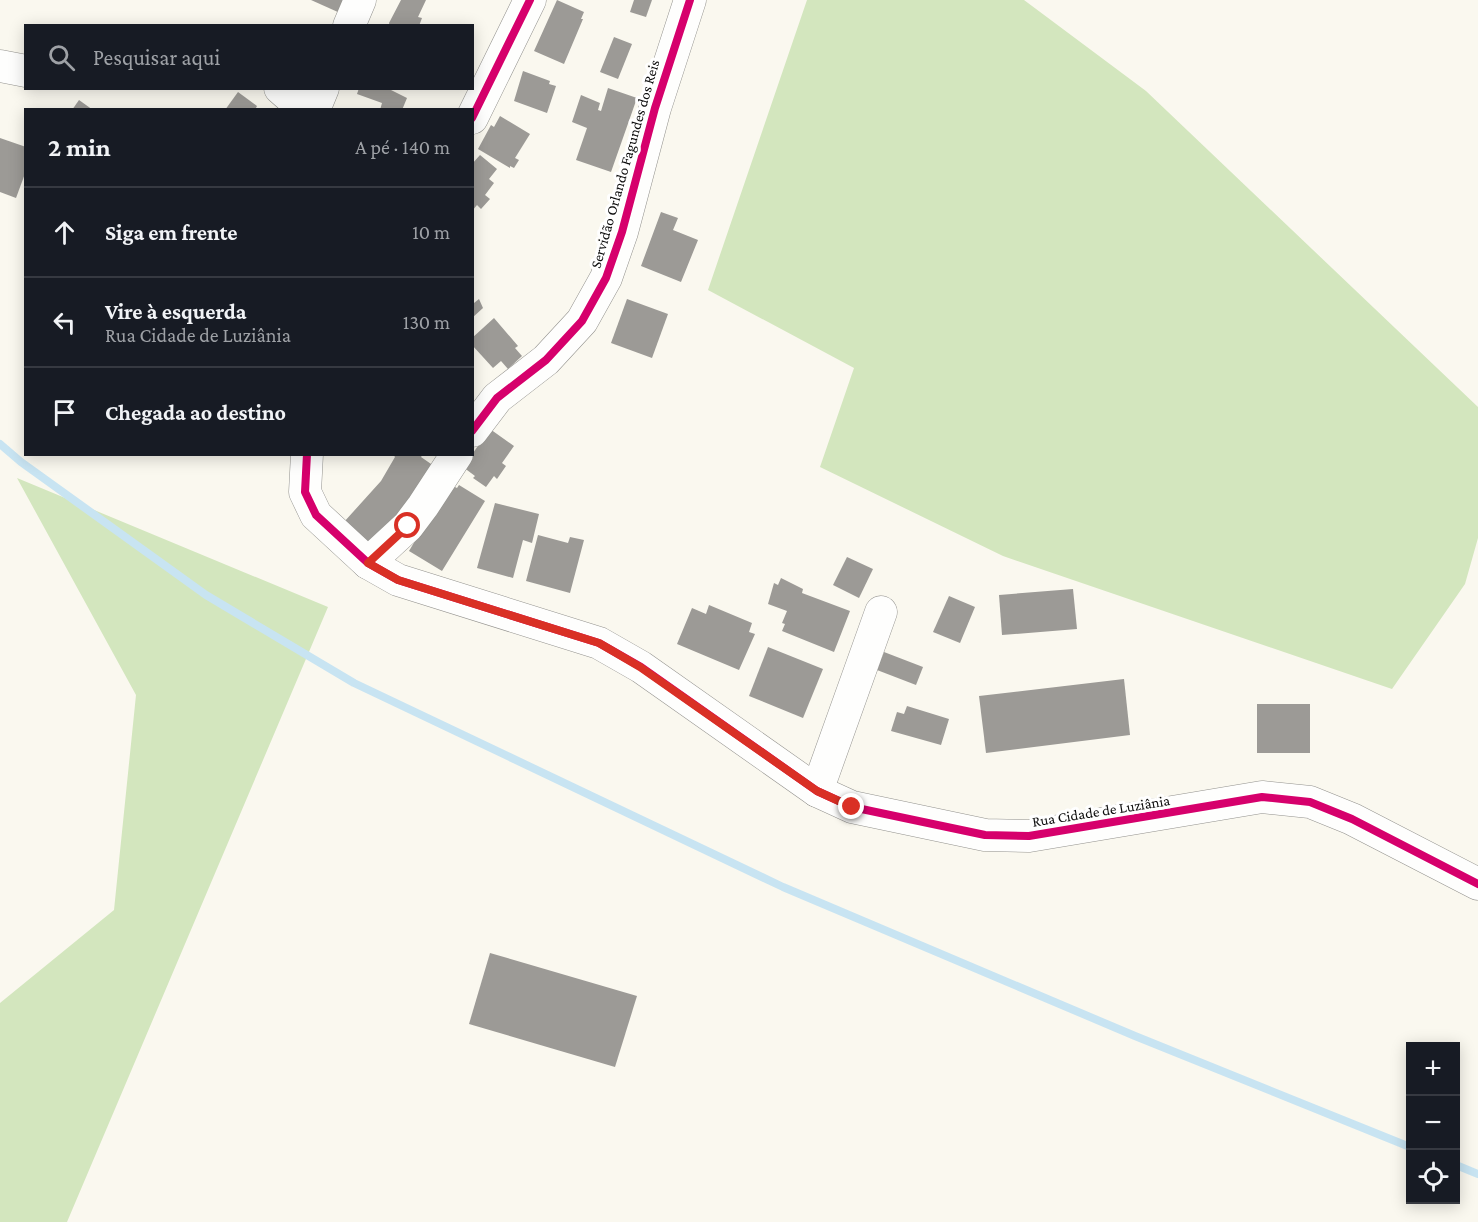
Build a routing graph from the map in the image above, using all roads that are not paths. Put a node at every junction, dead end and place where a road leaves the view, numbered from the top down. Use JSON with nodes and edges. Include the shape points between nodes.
{"nodes":[{"id":1,"x":360,"y":0,"type":"edge"},
{"id":2,"x":530,"y":0,"type":"edge"},
{"id":3,"x":690,"y":0,"type":"edge"},
{"id":4,"x":350,"y":24,"type":"edge"},
{"id":5,"x":0,"y":66,"type":"edge"},
{"id":6,"x":24,"y":71,"type":"edge"},
{"id":7,"x":282,"y":90,"type":"edge"},
{"id":8,"x":322,"y":90,"type":"edge"},
{"id":9,"x":303,"y":108,"type":"edge"},
{"id":10,"x":315,"y":108,"type":"edge"},
{"id":11,"x":474,"y":114,"type":"edge"},
{"id":12,"x":474,"y":428,"type":"edge"},
{"id":13,"x":307,"y":456,"type":"edge"},
{"id":14,"x":456,"y":456,"type":"edge"},
{"id":15,"x":368,"y":563,"type":"junction"},
{"id":16,"x":881,"y":612,"type":"dead end"},
{"id":17,"x":817,"y":791,"type":"junction"},
{"id":18,"x":1478,"y":884,"type":"edge"}],
"edges":[{"from":1,"to":4,"type":"street"},
{"from":2,"to":11,"type":"street"},
{"from":3,"to":12,"type":"street","name":"Servidão Orlando Fagundes dos Reis","via":[[606,278],[582,321],[546,360],[496,398]]},
{"from":5,"to":6,"type":"street"},
{"from":7,"to":9,"type":"street"},
{"from":8,"to":10,"type":"street"},
{"from":13,"to":15,"type":"street","name":"Rua Cidade de Luziânia","via":[[304,492],[316,515]]},
{"from":14,"to":15,"type":"street","via":[[408,526]]},
{"from":15,"to":17,"type":"street","name":"Rua Cidade de Luziânia","via":[[398,580],[599,643],[640,667]]},
{"from":16,"to":17,"type":"street"},
{"from":17,"to":18,"type":"street","name":"Rua Cidade de Luziânia","via":[[852,807],[985,835],[1007,836],[1029,836],[1262,797],[1310,802],[1352,819]]}]}
